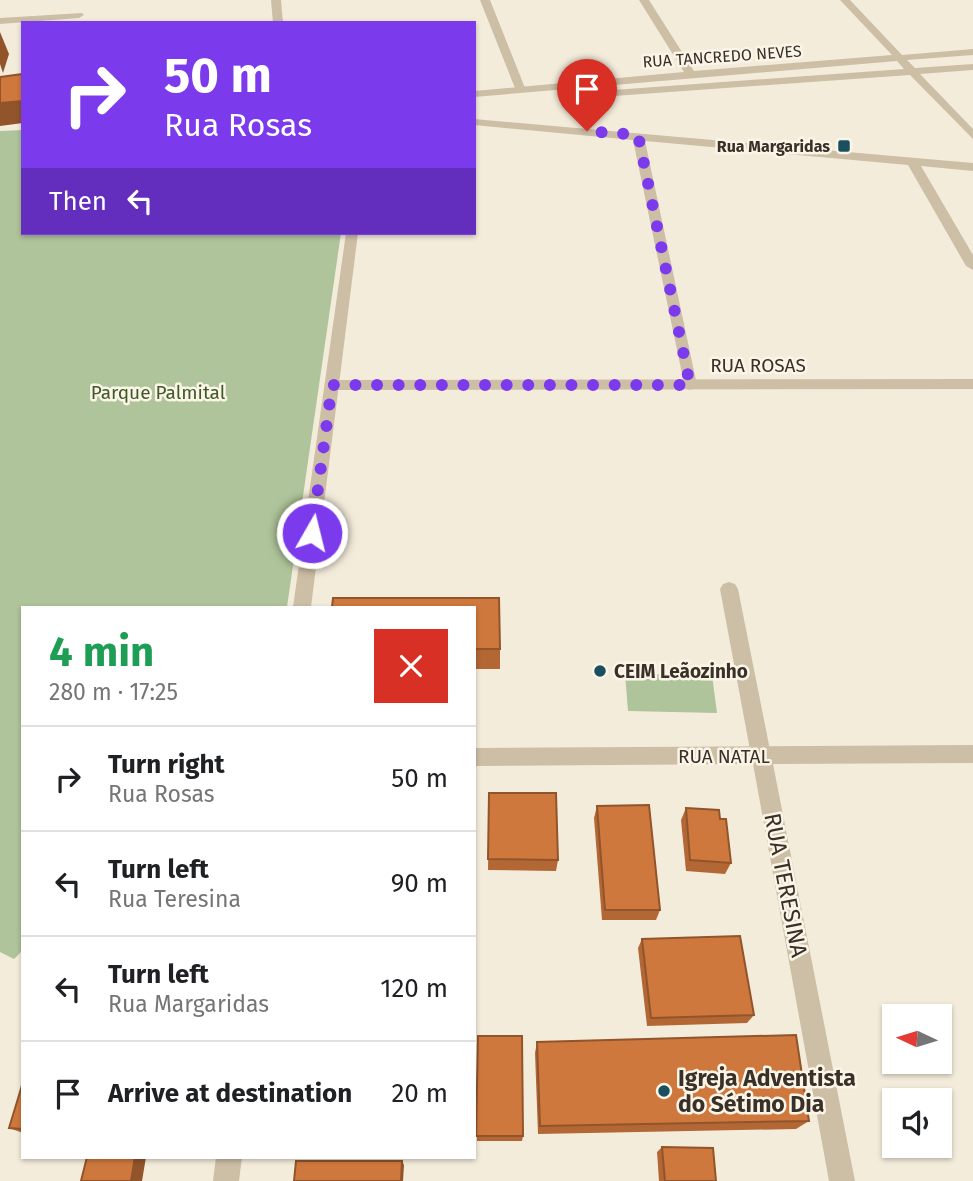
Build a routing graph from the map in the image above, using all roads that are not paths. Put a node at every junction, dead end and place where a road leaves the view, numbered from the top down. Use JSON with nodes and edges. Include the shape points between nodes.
{"nodes":[{"id":1,"x":82,"y":0,"type":"edge"},
{"id":2,"x":276,"y":0,"type":"edge"},
{"id":3,"x":485,"y":0,"type":"edge"},
{"id":4,"x":644,"y":0,"type":"edge"},
{"id":5,"x":845,"y":0,"type":"edge"},
{"id":6,"x":79,"y":19,"type":"edge"},
{"id":7,"x":0,"y":21,"type":"edge"},
{"id":8,"x":278,"y":21,"type":"edge"},
{"id":9,"x":973,"y":52,"type":"edge"},
{"id":10,"x":900,"y":58,"type":"junction"},
{"id":11,"x":973,"y":67,"type":"edge"},
{"id":12,"x":912,"y":72,"type":"junction"},
{"id":13,"x":691,"y":74,"type":"junction"},
{"id":14,"x":520,"y":88,"type":"junction"},
{"id":15,"x":476,"y":94,"type":"edge"},
{"id":16,"x":480,"y":101,"type":"edge"},
{"id":17,"x":479,"y":122,"type":"edge"},
{"id":18,"x":638,"y":135,"type":"junction"},
{"id":19,"x":973,"y":136,"type":"edge"},
{"id":20,"x":912,"y":161,"type":"junction"},
{"id":21,"x":973,"y":167,"type":"edge"},
{"id":22,"x":352,"y":235,"type":"edge"},
{"id":23,"x":973,"y":266,"type":"edge"},
{"id":24,"x":973,"y":384,"type":"edge"},
{"id":25,"x":332,"y":385,"type":"junction"},
{"id":26,"x":690,"y":385,"type":"junction"},
{"id":27,"x":729,"y":589,"type":"dead end"},
{"id":28,"x":302,"y":606,"type":"edge"},
{"id":29,"x":973,"y":754,"type":"edge"},
{"id":30,"x":761,"y":755,"type":"junction"},
{"id":31,"x":476,"y":757,"type":"edge"},
{"id":32,"x":229,"y":1159,"type":"edge"},
{"id":33,"x":226,"y":1181,"type":"edge"},
{"id":34,"x":842,"y":1181,"type":"edge"}],
"edges":[{"from":1,"to":6,"type":"street"},
{"from":2,"to":8,"type":"street"},
{"from":3,"to":14,"type":"street"},
{"from":4,"to":13,"type":"street"},
{"from":5,"to":10,"type":"street"},
{"from":6,"to":7,"type":"street"},
{"from":9,"to":10,"type":"street","name":"RUA TANCREDO NEVES"},
{"from":10,"to":12,"type":"street"},
{"from":10,"to":13,"type":"street","name":"RUA TANCREDO NEVES"},
{"from":11,"to":12,"type":"street","name":"RUA TANCREDO NEVES"},
{"from":12,"to":16,"type":"street","name":"RUA TANCREDO NEVES"},
{"from":12,"to":19,"type":"street"},
{"from":13,"to":14,"type":"street","name":"RUA TANCREDO NEVES"},
{"from":14,"to":15,"type":"street","name":"RUA TANCREDO NEVES"},
{"from":16,"to":17,"type":"street","name":"RUA TANCREDO NEVES"},
{"from":17,"to":18,"type":"street"},
{"from":18,"to":20,"type":"street"},
{"from":18,"to":26,"type":"street"},
{"from":20,"to":21,"type":"street"},
{"from":20,"to":23,"type":"street"},
{"from":22,"to":25,"type":"street"},
{"from":24,"to":26,"type":"street","name":"RUA ROSAS"},
{"from":25,"to":26,"type":"street","name":"RUA ROSAS"},
{"from":25,"to":28,"type":"street"},
{"from":27,"to":30,"type":"street","name":"RUA TERESINA"},
{"from":29,"to":30,"type":"street","name":"RUA NATAL"},
{"from":30,"to":31,"type":"street","name":"RUA NATAL"},
{"from":30,"to":34,"type":"street","name":"RUA TERESINA"},
{"from":32,"to":33,"type":"street"}]}
